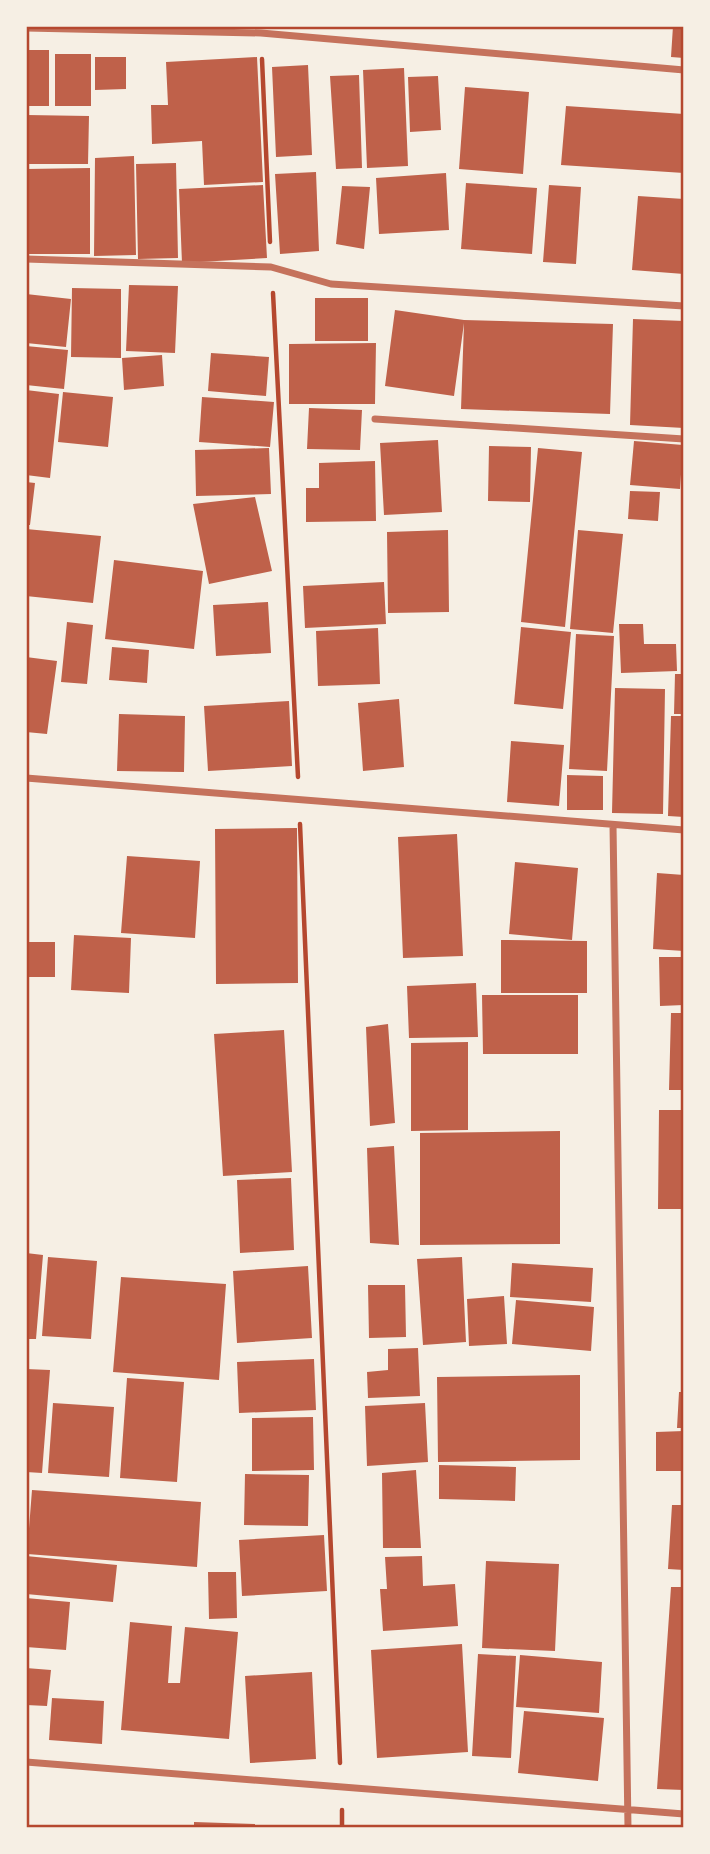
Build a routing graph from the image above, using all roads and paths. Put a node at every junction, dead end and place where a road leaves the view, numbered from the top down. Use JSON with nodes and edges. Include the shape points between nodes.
{"nodes":[{"id":1,"x":26,"y":28,"type":"edge"},
{"id":2,"x":261,"y":33,"type":"junction"},
{"id":3,"x":684,"y":70,"type":"edge"},
{"id":4,"x":26,"y":259,"type":"edge"},
{"id":5,"x":271,"y":267,"type":"junction"},
{"id":6,"x":684,"y":306,"type":"edge"},
{"id":7,"x":375,"y":419,"type":"dead end"},
{"id":8,"x":684,"y":439,"type":"edge"},
{"id":9,"x":26,"y":778,"type":"edge"},
{"id":10,"x":299,"y":799,"type":"junction"},
{"id":11,"x":613,"y":824,"type":"junction"},
{"id":12,"x":684,"y":830,"type":"edge"},
{"id":13,"x":26,"y":1762,"type":"edge"},
{"id":14,"x":341,"y":1785,"type":"junction"},
{"id":15,"x":628,"y":1811,"type":"junction"},
{"id":16,"x":684,"y":1814,"type":"edge"},
{"id":17,"x":628,"y":1828,"type":"edge"}],
"edges":[{"from":1,"to":2,"type":"street"},
{"from":2,"to":3,"type":"street"},
{"from":2,"to":5,"type":"path"},
{"from":4,"to":5,"type":"street"},
{"from":5,"to":6,"type":"street","via":[[331,284]]},
{"from":5,"to":10,"type":"path"},
{"from":7,"to":8,"type":"street"},
{"from":9,"to":10,"type":"street"},
{"from":10,"to":11,"type":"street"},
{"from":10,"to":14,"type":"path"},
{"from":11,"to":12,"type":"street"},
{"from":11,"to":15,"type":"street"},
{"from":13,"to":14,"type":"street"},
{"from":14,"to":15,"type":"street"},
{"from":15,"to":16,"type":"street"},
{"from":15,"to":17,"type":"street"}]}
